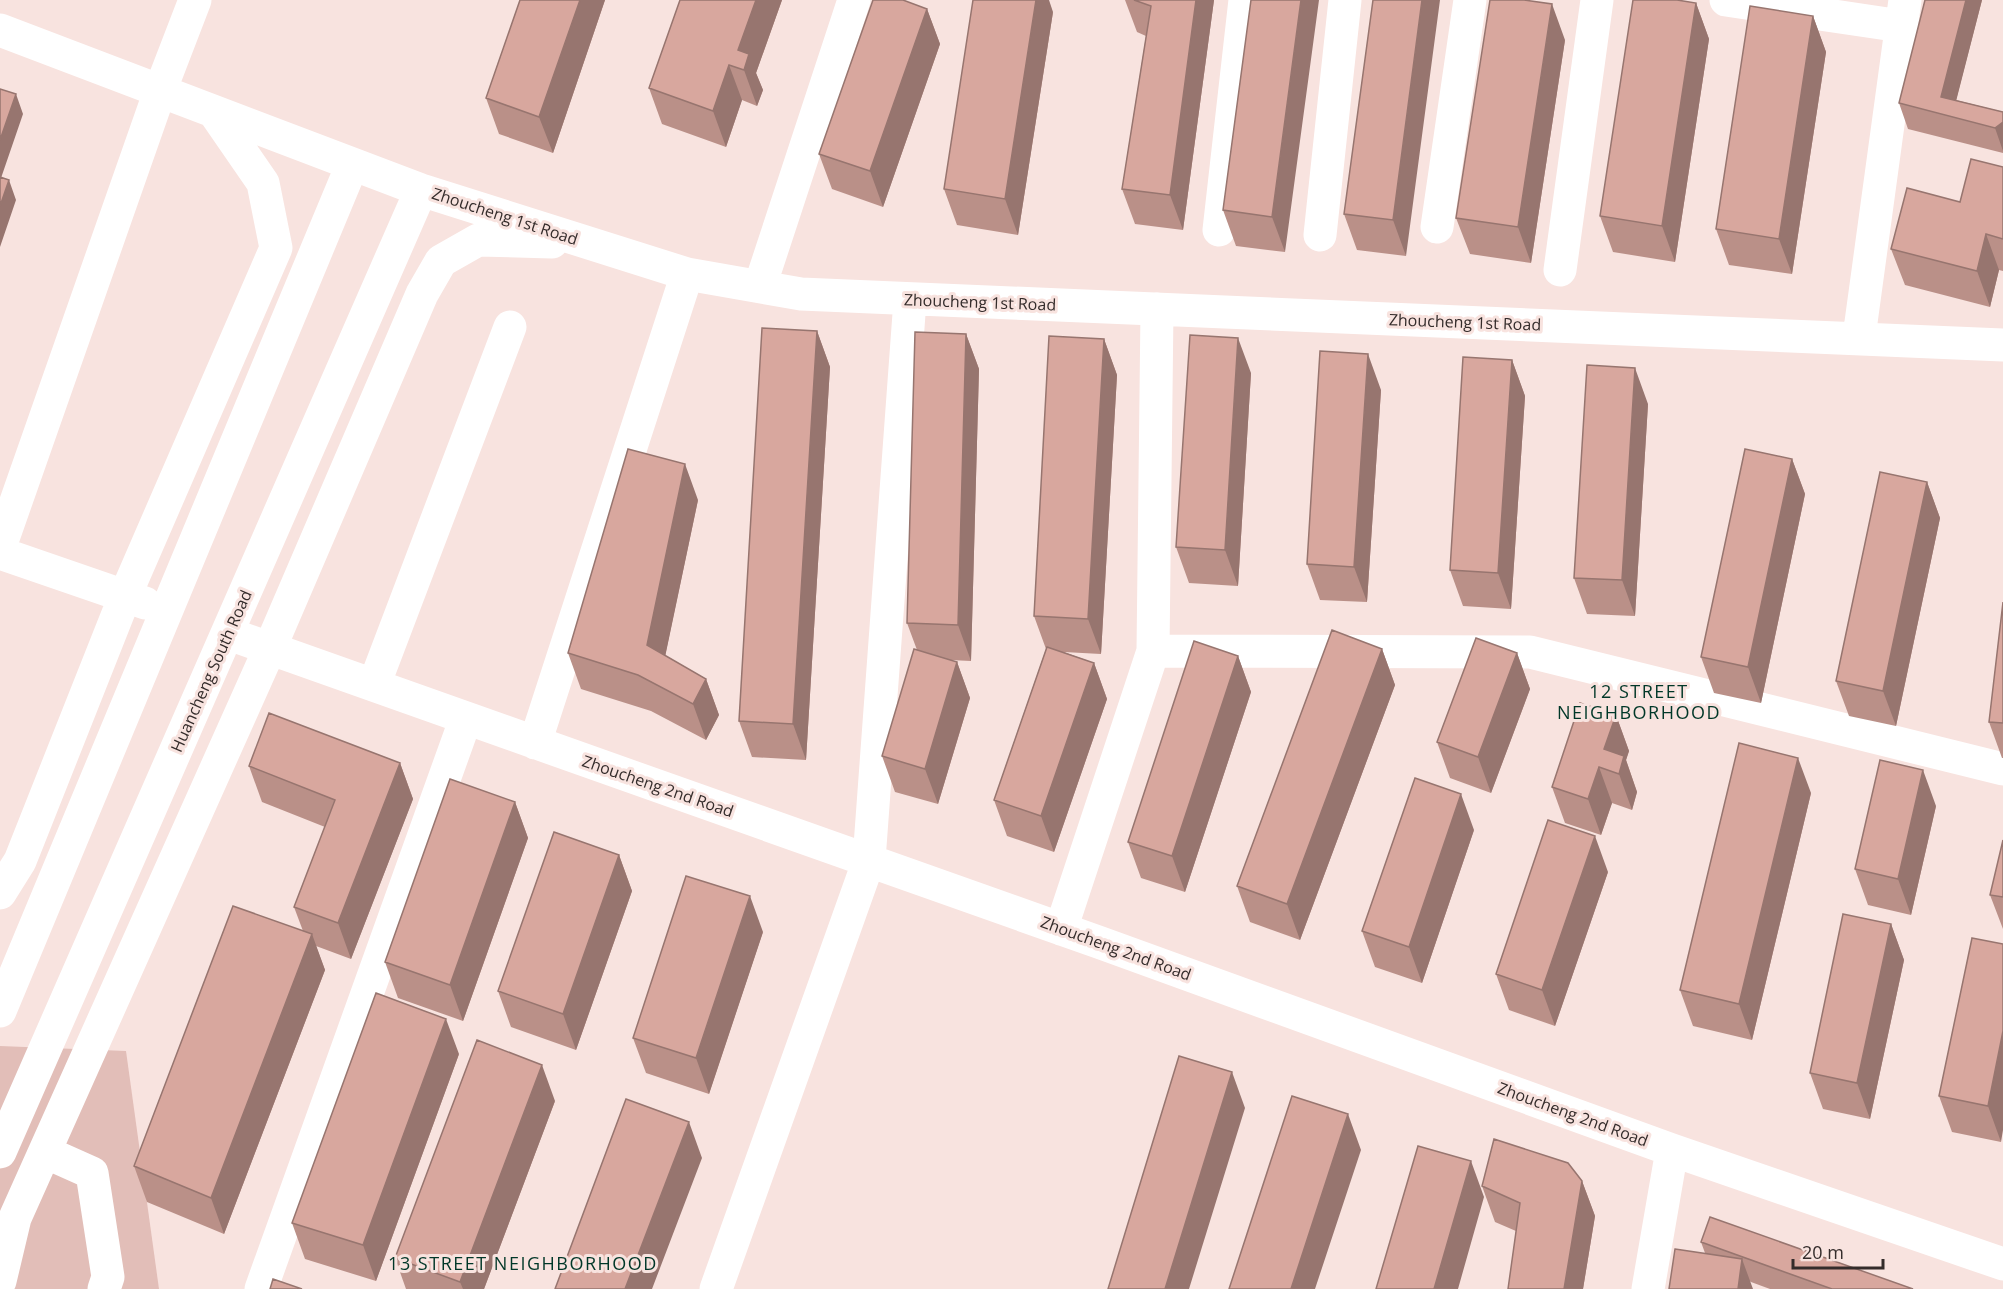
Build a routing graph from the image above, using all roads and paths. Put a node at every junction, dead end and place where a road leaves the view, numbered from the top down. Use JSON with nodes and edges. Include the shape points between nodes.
{"nodes":[{"id":1,"x":195,"y":0,"type":"edge"},
{"id":2,"x":854,"y":0,"type":"edge"},
{"id":3,"x":1245,"y":0,"type":"edge"},
{"id":4,"x":1345,"y":0,"type":"edge"},
{"id":5,"x":1470,"y":0,"type":"edge"},
{"id":6,"x":1597,"y":0,"type":"edge"},
{"id":7,"x":1726,"y":0,"type":"edge"},
{"id":8,"x":1903,"y":13,"type":"edge"},
{"id":9,"x":0,"y":30,"type":"edge"},
{"id":10,"x":160,"y":91,"type":"junction"},
{"id":11,"x":214,"y":112,"type":"junction"},
{"id":12,"x":352,"y":165,"type":"junction"},
{"id":13,"x":422,"y":190,"type":"junction"},
{"id":14,"x":1437,"y":227,"type":"dead end"},
{"id":15,"x":1219,"y":230,"type":"dead end"},
{"id":16,"x":1320,"y":235,"type":"dead end"},
{"id":17,"x":588,"y":243,"type":"junction"},
{"id":18,"x":1560,"y":270,"type":"dead end"},
{"id":19,"x":687,"y":274,"type":"junction"},
{"id":20,"x":760,"y":286,"type":"junction"},
{"id":21,"x":910,"y":300,"type":"junction"},
{"id":22,"x":1157,"y":309,"type":"junction"},
{"id":23,"x":510,"y":327,"type":"dead end"},
{"id":24,"x":1859,"y":337,"type":"junction"},
{"id":25,"x":2003,"y":345,"type":"edge"},
{"id":26,"x":0,"y":547,"type":"edge"},
{"id":27,"x":0,"y":553,"type":"edge"},
{"id":28,"x":125,"y":596,"type":"junction"},
{"id":29,"x":167,"y":610,"type":"junction"},
{"id":30,"x":229,"y":634,"type":"junction"},
{"id":31,"x":270,"y":648,"type":"junction"},
{"id":32,"x":1152,"y":651,"type":"junction"},
{"id":33,"x":374,"y":685,"type":"junction"},
{"id":34,"x":466,"y":718,"type":"junction"},
{"id":35,"x":535,"y":743,"type":"junction"},
{"id":36,"x":2003,"y":769,"type":"edge"},
{"id":37,"x":869,"y":860,"type":"junction"},
{"id":38,"x":0,"y":893,"type":"edge"},
{"id":39,"x":1061,"y":929,"type":"junction"},
{"id":40,"x":0,"y":1011,"type":"edge"},
{"id":41,"x":1672,"y":1150,"type":"junction"},
{"id":42,"x":0,"y":1152,"type":"edge"},
{"id":43,"x":45,"y":1152,"type":"junction"},
{"id":44,"x":2003,"y":1264,"type":"edge"},
{"id":45,"x":0,"y":1281,"type":"edge"},
{"id":46,"x":104,"y":1289,"type":"edge"},
{"id":47,"x":261,"y":1289,"type":"edge"},
{"id":48,"x":716,"y":1289,"type":"edge"},
{"id":49,"x":1648,"y":1289,"type":"edge"}],
"edges":[{"from":1,"to":10,"type":"street"},
{"from":2,"to":20,"type":"street"},
{"from":3,"to":15,"type":"street"},
{"from":4,"to":16,"type":"street"},
{"from":5,"to":14,"type":"street"},
{"from":6,"to":18,"type":"street"},
{"from":7,"to":8,"type":"street"},
{"from":8,"to":24,"type":"street"},
{"from":9,"to":10,"type":"street","name":"Zhoucheng 1st Road"},
{"from":10,"to":11,"type":"street","name":"Zhoucheng 1st Road"},
{"from":10,"to":26,"type":"street"},
{"from":11,"to":12,"type":"street","name":"Zhoucheng 1st Road"},
{"from":11,"to":28,"type":"street","via":[[263,183],[276,248]]},
{"from":12,"to":13,"type":"street","name":"Zhoucheng 1st Road"},
{"from":12,"to":29,"type":"street"},
{"from":13,"to":17,"type":"street","name":"Zhoucheng 1st Road"},
{"from":13,"to":30,"type":"street","name":"Huancheng South Road"},
{"from":17,"to":19,"type":"street","name":"Zhoucheng 1st Road"},
{"from":17,"to":31,"type":"street","via":[[478,240],[441,261],[422,294]]},
{"from":19,"to":20,"type":"street","name":"Zhoucheng 1st Road"},
{"from":19,"to":35,"type":"street"},
{"from":20,"to":21,"type":"street","name":"Zhoucheng 1st Road","via":[[801,294]]},
{"from":21,"to":22,"type":"street","name":"Zhoucheng 1st Road"},
{"from":21,"to":37,"type":"street"},
{"from":22,"to":24,"type":"street","name":"Zhoucheng 1st Road"},
{"from":22,"to":32,"type":"street"},
{"from":23,"to":33,"type":"street"},
{"from":24,"to":25,"type":"street","name":"Zhoucheng 1st Road"},
{"from":27,"to":28,"type":"street"},
{"from":28,"to":29,"type":"street"},
{"from":28,"to":38,"type":"street","via":[[20,861]]},
{"from":29,"to":40,"type":"street"},
{"from":30,"to":31,"type":"street","name":"Zhoucheng 2nd Road"},
{"from":30,"to":42,"type":"street","name":"Huancheng South Road"},
{"from":31,"to":33,"type":"street","name":"Zhoucheng 2nd Road"},
{"from":31,"to":43,"type":"street"},
{"from":32,"to":36,"type":"street","via":[[1530,652]]},
{"from":32,"to":39,"type":"street"},
{"from":33,"to":34,"type":"street","name":"Zhoucheng 2nd Road"},
{"from":34,"to":35,"type":"street","name":"Zhoucheng 2nd Road"},
{"from":34,"to":47,"type":"street"},
{"from":35,"to":37,"type":"street","name":"Zhoucheng 2nd Road"},
{"from":37,"to":39,"type":"street","name":"Zhoucheng 2nd Road"},
{"from":37,"to":48,"type":"street"},
{"from":39,"to":41,"type":"street","name":"Zhoucheng 2nd Road"},
{"from":41,"to":44,"type":"street","name":"Zhoucheng 2nd Road"},
{"from":41,"to":49,"type":"street"},
{"from":43,"to":45,"type":"street","via":[[15,1218]]},
{"from":43,"to":46,"type":"street","via":[[92,1173],[108,1277]]}]}
